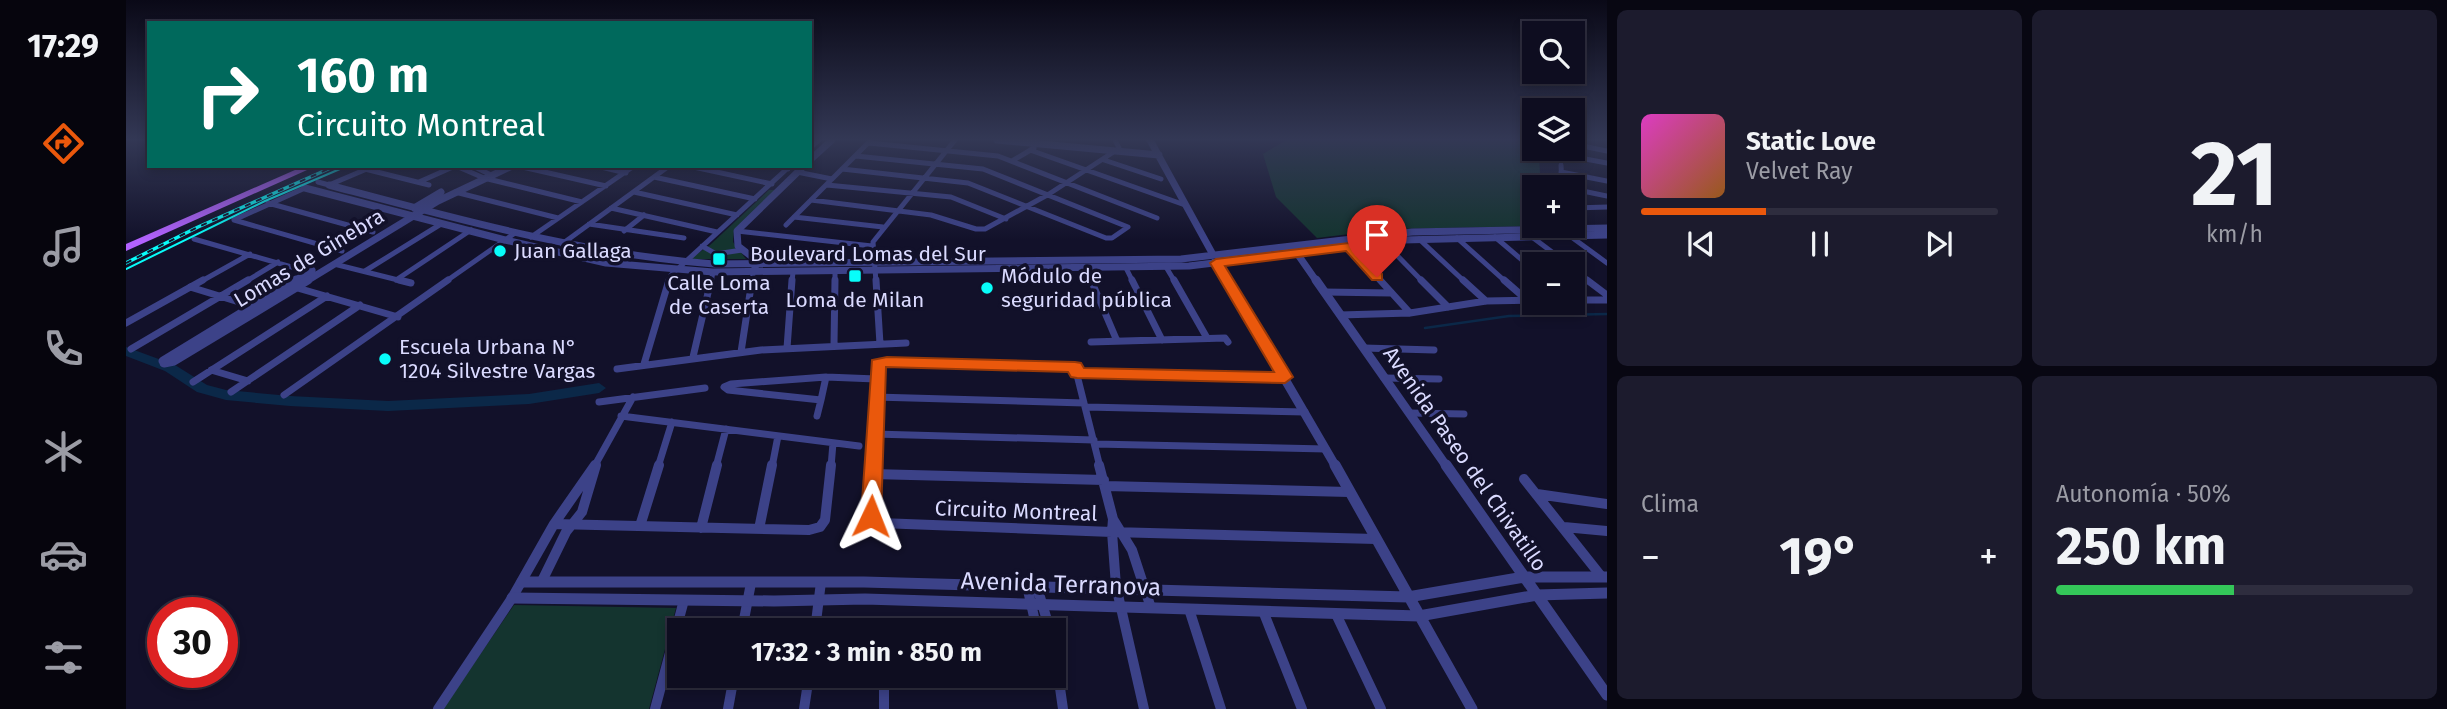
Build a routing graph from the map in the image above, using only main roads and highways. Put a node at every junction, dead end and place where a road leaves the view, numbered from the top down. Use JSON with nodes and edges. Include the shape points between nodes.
{"nodes":[{"id":1,"x":296,"y":173,"type":"edge"},
{"id":2,"x":126,"y":248,"type":"edge"}],
"edges":[{"from":1,"to":2,"type":"main road"}]}
